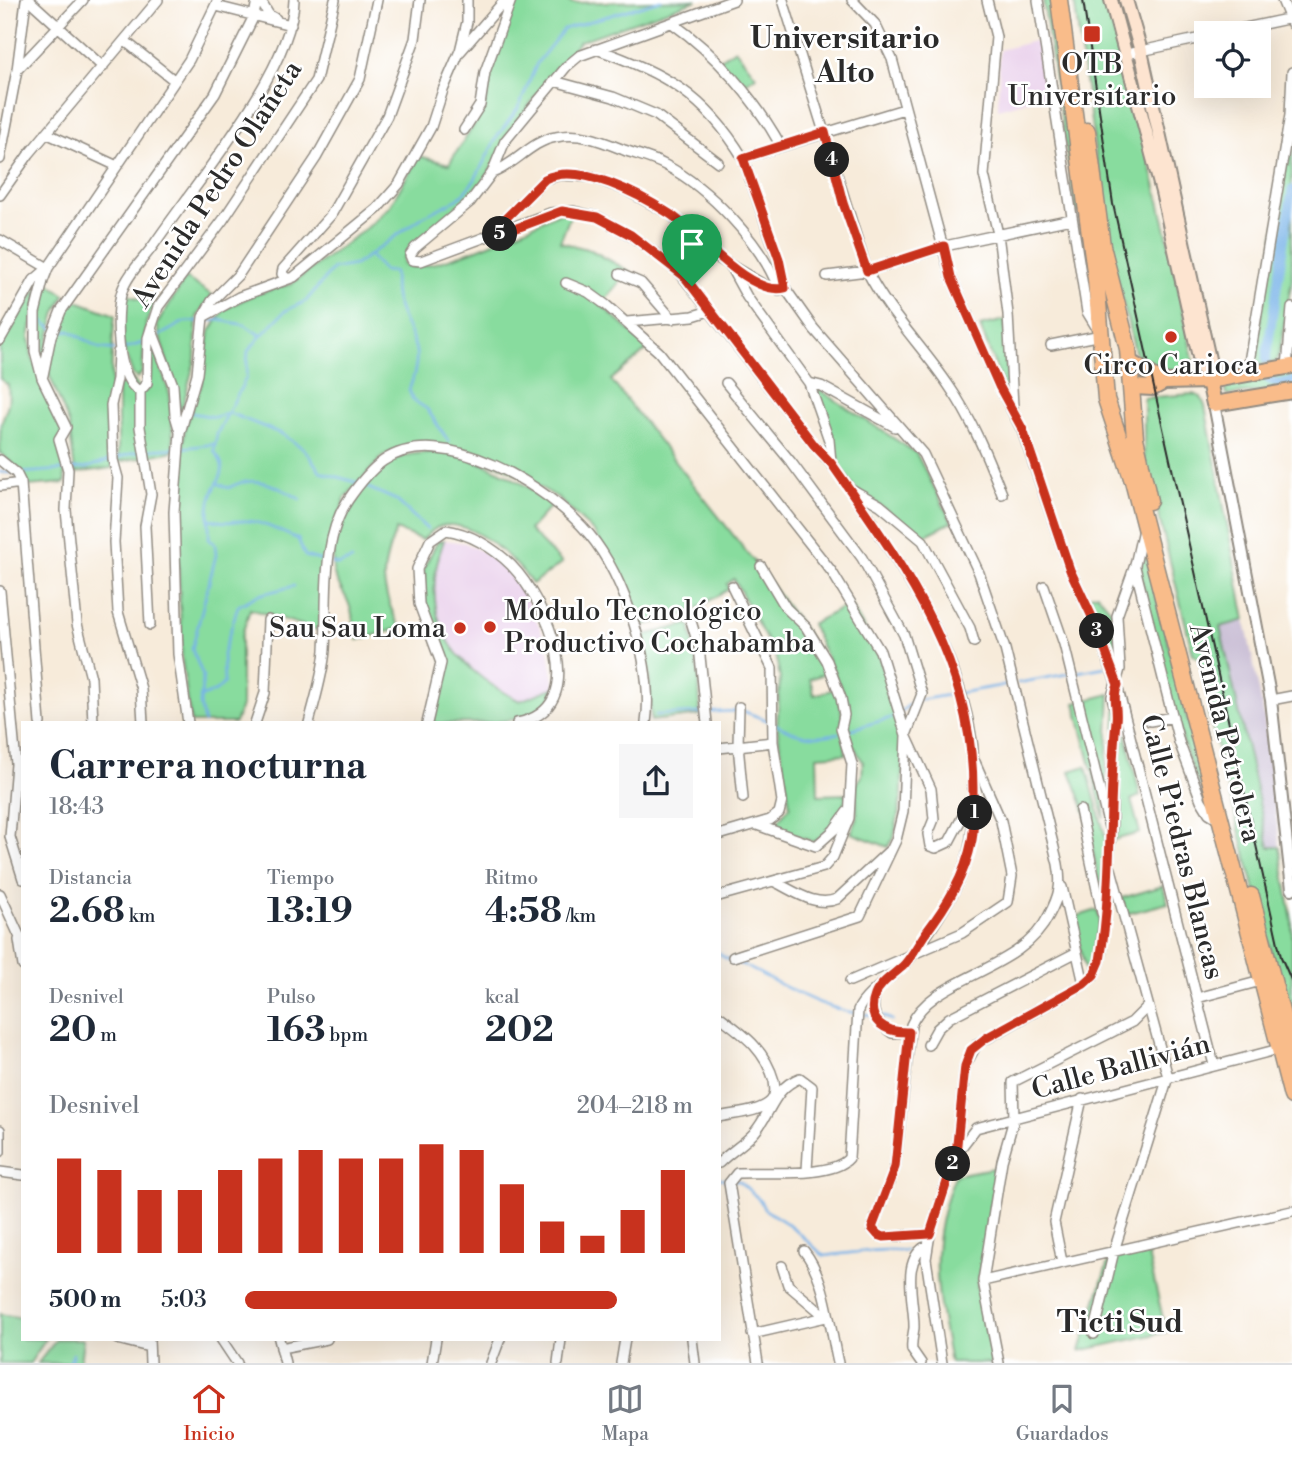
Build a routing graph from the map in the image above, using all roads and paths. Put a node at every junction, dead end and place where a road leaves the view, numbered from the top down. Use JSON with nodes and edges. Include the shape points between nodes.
{"nodes":[{"id":1,"x":28,"y":0,"type":"edge"},
{"id":2,"x":83,"y":0,"type":"edge"},
{"id":3,"x":158,"y":0,"type":"edge"},
{"id":4,"x":259,"y":0,"type":"edge"},
{"id":5,"x":294,"y":0,"type":"edge"},
{"id":6,"x":335,"y":0,"type":"edge"},
{"id":7,"x":377,"y":0,"type":"edge"},
{"id":8,"x":421,"y":0,"type":"edge"},
{"id":9,"x":467,"y":0,"type":"edge"},
{"id":10,"x":505,"y":0,"type":"edge"},
{"id":11,"x":511,"y":0,"type":"edge"},
{"id":12,"x":734,"y":0,"type":"edge"},
{"id":13,"x":783,"y":0,"type":"edge"},
{"id":14,"x":852,"y":0,"type":"edge"},
{"id":15,"x":987,"y":0,"type":"edge"},
{"id":16,"x":1038,"y":0,"type":"edge"},
{"id":17,"x":1059,"y":0,"type":"edge"},
{"id":18,"x":1069,"y":0,"type":"edge"},
{"id":19,"x":1111,"y":0,"type":"edge"},
{"id":20,"x":1126,"y":0,"type":"edge"},
{"id":21,"x":1282,"y":0,"type":"edge"},
{"id":22,"x":217,"y":3,"type":"edge"},
{"id":23,"x":254,"y":16,"type":"junction"},
{"id":24,"x":1292,"y":18,"type":"edge"},
{"id":25,"x":1271,"y":22,"type":"edge"},
{"id":26,"x":672,"y":23,"type":"junction"},
{"id":27,"x":1292,"y":24,"type":"edge"},
{"id":28,"x":291,"y":25,"type":"junction"},
{"id":29,"x":58,"y":26,"type":"junction"},
{"id":30,"x":1194,"y":40,"type":"edge"},
{"id":31,"x":125,"y":41,"type":"junction"},
{"id":32,"x":596,"y":49,"type":"junction"},
{"id":33,"x":1141,"y":51,"type":"junction"},
{"id":34,"x":459,"y":53,"type":"junction"},
{"id":35,"x":1127,"y":54,"type":"junction"},
{"id":36,"x":103,"y":67,"type":"junction"},
{"id":37,"x":18,"y":70,"type":"junction"},
{"id":38,"x":1292,"y":72,"type":"edge"},
{"id":39,"x":175,"y":81,"type":"junction"},
{"id":40,"x":554,"y":81,"type":"junction"},
{"id":41,"x":904,"y":109,"type":"junction"},
{"id":42,"x":464,"y":130,"type":"dead end"},
{"id":43,"x":825,"y":132,"type":"junction"},
{"id":44,"x":46,"y":133,"type":"junction"},
{"id":45,"x":780,"y":146,"type":"junction"},
{"id":46,"x":743,"y":158,"type":"junction"},
{"id":47,"x":0,"y":159,"type":"edge"},
{"id":48,"x":718,"y":162,"type":"dead end"},
{"id":49,"x":117,"y":166,"type":"junction"},
{"id":50,"x":492,"y":173,"type":"junction"},
{"id":51,"x":0,"y":195,"type":"edge"},
{"id":52,"x":1071,"y":219,"type":"junction"},
{"id":53,"x":998,"y":234,"type":"junction"},
{"id":54,"x":493,"y":237,"type":"junction"},
{"id":55,"x":0,"y":240,"type":"edge"},
{"id":56,"x":944,"y":246,"type":"junction"},
{"id":57,"x":728,"y":264,"type":"junction"},
{"id":58,"x":48,"y":268,"type":"junction"},
{"id":59,"x":867,"y":271,"type":"junction"},
{"id":60,"x":620,"y":274,"type":"dead end"},
{"id":61,"x":827,"y":276,"type":"dead end"},
{"id":62,"x":288,"y":279,"type":"junction"},
{"id":63,"x":566,"y":283,"type":"dead end"},
{"id":64,"x":782,"y":289,"type":"junction"},
{"id":65,"x":1292,"y":309,"type":"edge"},
{"id":66,"x":709,"y":311,"type":"junction"},
{"id":67,"x":203,"y":317,"type":"junction"},
{"id":68,"x":672,"y":319,"type":"junction"},
{"id":69,"x":627,"y":322,"type":"junction"},
{"id":70,"x":1291,"y":325,"type":"edge"},
{"id":71,"x":151,"y":327,"type":"junction"},
{"id":72,"x":1101,"y":335,"type":"junction"},
{"id":73,"x":0,"y":340,"type":"edge"},
{"id":74,"x":118,"y":344,"type":"junction"},
{"id":75,"x":1051,"y":345,"type":"dead end"},
{"id":76,"x":1130,"y":362,"type":"junction"},
{"id":77,"x":1290,"y":367,"type":"edge"},
{"id":78,"x":1247,"y":374,"type":"junction"},
{"id":79,"x":1103,"y":376,"type":"junction"},
{"id":80,"x":42,"y":378,"type":"junction"},
{"id":81,"x":1209,"y":381,"type":"junction"},
{"id":82,"x":1164,"y":382,"type":"junction"},
{"id":83,"x":726,"y":383,"type":"dead end"},
{"id":84,"x":809,"y":383,"type":"junction"},
{"id":85,"x":1133,"y":387,"type":"junction"},
{"id":86,"x":140,"y":391,"type":"junction"},
{"id":87,"x":1292,"y":391,"type":"edge"},
{"id":88,"x":1214,"y":404,"type":"junction"},
{"id":89,"x":1013,"y":407,"type":"junction"},
{"id":90,"x":903,"y":432,"type":"junction"},
{"id":91,"x":180,"y":433,"type":"junction"},
{"id":92,"x":0,"y":460,"type":"edge"},
{"id":93,"x":831,"y":463,"type":"junction"},
{"id":94,"x":21,"y":483,"type":"junction"},
{"id":95,"x":0,"y":486,"type":"edge"},
{"id":96,"x":848,"y":487,"type":"junction"},
{"id":97,"x":1002,"y":494,"type":"dead end"},
{"id":98,"x":1144,"y":524,"type":"junction"},
{"id":99,"x":1135,"y":565,"type":"junction"},
{"id":100,"x":761,"y":566,"type":"dead end"},
{"id":101,"x":732,"y":586,"type":"dead end"},
{"id":102,"x":1044,"y":586,"type":"dead end"},
{"id":103,"x":0,"y":591,"type":"edge"},
{"id":104,"x":690,"y":618,"type":"dead end"},
{"id":105,"x":268,"y":620,"type":"dead end"},
{"id":106,"x":150,"y":625,"type":"dead end"},
{"id":107,"x":974,"y":642,"type":"dead end"},
{"id":108,"x":1118,"y":685,"type":"junction"},
{"id":109,"x":1292,"y":696,"type":"edge"},
{"id":110,"x":1271,"y":700,"type":"junction"},
{"id":111,"x":739,"y":708,"type":"dead end"},
{"id":112,"x":1173,"y":717,"type":"junction"},
{"id":113,"x":40,"y":721,"type":"edge"},
{"id":114,"x":93,"y":721,"type":"edge"},
{"id":115,"x":143,"y":721,"type":"edge"},
{"id":116,"x":188,"y":721,"type":"edge"},
{"id":117,"x":256,"y":721,"type":"edge"},
{"id":118,"x":309,"y":721,"type":"edge"},
{"id":119,"x":427,"y":721,"type":"edge"},
{"id":120,"x":522,"y":721,"type":"edge"},
{"id":121,"x":646,"y":721,"type":"edge"},
{"id":122,"x":706,"y":721,"type":"edge"},
{"id":123,"x":1150,"y":721,"type":"dead end"},
{"id":124,"x":906,"y":735,"type":"junction"},
{"id":125,"x":773,"y":742,"type":"junction"},
{"id":126,"x":738,"y":745,"type":"junction"},
{"id":127,"x":721,"y":748,"type":"edge"},
{"id":128,"x":973,"y":750,"type":"junction"},
{"id":129,"x":973,"y":797,"type":"junction"},
{"id":130,"x":743,"y":798,"type":"dead end"},
{"id":131,"x":850,"y":806,"type":"junction"},
{"id":132,"x":1080,"y":810,"type":"dead end"},
{"id":133,"x":1220,"y":819,"type":"junction"},
{"id":134,"x":757,"y":825,"type":"junction"},
{"id":135,"x":721,"y":834,"type":"edge"},
{"id":136,"x":1111,"y":839,"type":"junction"},
{"id":137,"x":896,"y":840,"type":"junction"},
{"id":138,"x":1109,"y":861,"type":"junction"},
{"id":139,"x":21,"y":873,"type":"edge"},
{"id":140,"x":775,"y":882,"type":"junction"},
{"id":141,"x":1062,"y":887,"type":"junction"},
{"id":142,"x":1292,"y":887,"type":"edge"},
{"id":143,"x":721,"y":896,"type":"edge"},
{"id":144,"x":2,"y":899,"type":"edge"},
{"id":145,"x":1104,"y":921,"type":"junction"},
{"id":146,"x":18,"y":934,"type":"junction"},
{"id":147,"x":924,"y":935,"type":"junction"},
{"id":148,"x":21,"y":940,"type":"edge"},
{"id":149,"x":931,"y":946,"type":"junction"},
{"id":150,"x":915,"y":952,"type":"junction"},
{"id":151,"x":1077,"y":952,"type":"junction"},
{"id":152,"x":21,"y":953,"type":"edge"},
{"id":153,"x":733,"y":957,"type":"dead end"},
{"id":154,"x":850,"y":981,"type":"dead end"},
{"id":155,"x":1261,"y":981,"type":"junction"},
{"id":156,"x":1084,"y":984,"type":"junction"},
{"id":157,"x":876,"y":991,"type":"junction"},
{"id":158,"x":1197,"y":998,"type":"junction"},
{"id":159,"x":1148,"y":1006,"type":"junction"},
{"id":160,"x":721,"y":1018,"type":"edge"},
{"id":161,"x":909,"y":1032,"type":"junction"},
{"id":162,"x":928,"y":1045,"type":"dead end"},
{"id":163,"x":1285,"y":1051,"type":"edge"},
{"id":164,"x":1214,"y":1065,"type":"junction"},
{"id":165,"x":1168,"y":1077,"type":"junction"},
{"id":166,"x":1292,"y":1096,"type":"edge"},
{"id":167,"x":773,"y":1099,"type":"junction"},
{"id":168,"x":1083,"y":1099,"type":"junction"},
{"id":169,"x":962,"y":1105,"type":"junction"},
{"id":170,"x":721,"y":1116,"type":"edge"},
{"id":171,"x":1014,"y":1119,"type":"junction"},
{"id":172,"x":976,"y":1128,"type":"junction"},
{"id":173,"x":0,"y":1130,"type":"edge"},
{"id":174,"x":0,"y":1152,"type":"edge"},
{"id":175,"x":956,"y":1154,"type":"junction"},
{"id":176,"x":721,"y":1161,"type":"edge"},
{"id":177,"x":807,"y":1170,"type":"junction"},
{"id":178,"x":0,"y":1172,"type":"edge"},
{"id":179,"x":21,"y":1175,"type":"edge"},
{"id":180,"x":721,"y":1195,"type":"edge"},
{"id":181,"x":732,"y":1209,"type":"junction"},
{"id":182,"x":1292,"y":1211,"type":"edge"},
{"id":183,"x":930,"y":1234,"type":"junction"},
{"id":184,"x":928,"y":1245,"type":"junction"},
{"id":185,"x":804,"y":1251,"type":"dead end"},
{"id":186,"x":1114,"y":1251,"type":"junction"},
{"id":187,"x":1062,"y":1262,"type":"junction"},
{"id":188,"x":782,"y":1266,"type":"dead end"},
{"id":189,"x":983,"y":1281,"type":"junction"},
{"id":190,"x":826,"y":1317,"type":"junction"},
{"id":191,"x":751,"y":1334,"type":"junction"},
{"id":192,"x":1094,"y":1334,"type":"dead end"},
{"id":193,"x":224,"y":1341,"type":"edge"},
{"id":194,"x":304,"y":1341,"type":"edge"},
{"id":195,"x":436,"y":1341,"type":"edge"},
{"id":196,"x":499,"y":1341,"type":"edge"},
{"id":197,"x":561,"y":1341,"type":"edge"},
{"id":198,"x":625,"y":1341,"type":"edge"},
{"id":199,"x":692,"y":1341,"type":"edge"},
{"id":200,"x":149,"y":1343,"type":"edge"},
{"id":201,"x":280,"y":1343,"type":"edge"},
{"id":202,"x":235,"y":1362,"type":"edge"},
{"id":203,"x":150,"y":1363,"type":"edge"},
{"id":204,"x":285,"y":1363,"type":"edge"},
{"id":205,"x":432,"y":1363,"type":"edge"},
{"id":206,"x":491,"y":1363,"type":"edge"},
{"id":207,"x":558,"y":1363,"type":"edge"},
{"id":208,"x":621,"y":1363,"type":"edge"},
{"id":209,"x":695,"y":1363,"type":"edge"},
{"id":210,"x":758,"y":1363,"type":"edge"},
{"id":211,"x":838,"y":1363,"type":"edge"},
{"id":212,"x":921,"y":1363,"type":"edge"},
{"id":213,"x":942,"y":1363,"type":"edge"},
{"id":214,"x":999,"y":1363,"type":"edge"}],
"edges":[{"from":1,"to":29,"type":"street"},
{"from":1,"to":37,"type":"street"},
{"from":2,"to":29,"type":"street"},
{"from":3,"to":31,"type":"street"},
{"from":4,"to":23,"type":"street"},
{"from":4,"to":28,"type":"street","via":[[269,15]]},
{"from":5,"to":28,"type":"street"},
{"from":6,"to":71,"type":"street","name":"Avenida Pedro Olañeta","via":[[316,80],[223,220],[158,307]]},
{"from":7,"to":67,"type":"street","via":[[360,79],[316,158],[239,274]]},
{"from":8,"to":62,"type":"street","via":[[415,39],[398,93],[331,215],[283,269]]},
{"from":9,"to":34,"type":"street"},
{"from":10,"to":34,"type":"street"},
{"from":11,"to":42,"type":"street","via":[[485,72],[480,105]]},
{"from":12,"to":26,"type":"street"},
{"from":13,"to":43,"type":"street"},
{"from":14,"to":41,"type":"street","via":[[885,41]]},
{"from":15,"to":53,"type":"street","via":[[996,37],[984,175]]},
{"from":16,"to":52,"type":"street"},
{"from":17,"to":72,"type":"highway","name":"Avenida Petrolera"},
{"from":18,"to":76,"type":"highway","via":[[1102,246]]},
{"from":19,"to":35,"type":"main road"},
{"from":20,"to":33,"type":"main road"},
{"from":21,"to":24,"type":"street"},
{"from":22,"to":23,"type":"street"},
{"from":22,"to":39,"type":"street"},
{"from":23,"to":28,"type":"street"},
{"from":23,"to":80,"type":"street","via":[[215,94],[61,311]]},
{"from":24,"to":25,"type":"street"},
{"from":24,"to":27,"type":"street"},
{"from":26,"to":32,"type":"street"},
{"from":26,"to":45,"type":"street","via":[[693,38],[753,102]]},
{"from":28,"to":74,"type":"street","via":[[256,96],[126,283]]},
{"from":29,"to":36,"type":"street"},
{"from":29,"to":37,"type":"street"},
{"from":30,"to":33,"type":"street"},
{"from":31,"to":36,"type":"street"},
{"from":31,"to":39,"type":"street"},
{"from":32,"to":40,"type":"street","via":[[579,56]]},
{"from":32,"to":46,"type":"street","via":[[670,79],[719,121]]},
{"from":33,"to":35,"type":"street"},
{"from":33,"to":81,"type":"main road","via":[[1211,368]]},
{"from":34,"to":62,"type":"street","via":[[431,127],[399,184],[355,230]]},
{"from":35,"to":81,"type":"main road","via":[[1201,366]]},
{"from":36,"to":44,"type":"street"},
{"from":37,"to":47,"type":"street"},
{"from":38,"to":78,"type":"street","via":[[1290,115]]},
{"from":39,"to":49,"type":"street"},
{"from":40,"to":48,"type":"street","via":[[656,115]]},
{"from":40,"to":50,"type":"street","via":[[505,141]]},
{"from":41,"to":43,"type":"street"},
{"from":41,"to":56,"type":"street"},
{"from":43,"to":45,"type":"street"},
{"from":43,"to":59,"type":"street"},
{"from":44,"to":49,"type":"street"},
{"from":44,"to":51,"type":"street"},
{"from":45,"to":46,"type":"street"},
{"from":46,"to":64,"type":"street","via":[[779,259]]},
{"from":49,"to":58,"type":"street"},
{"from":50,"to":54,"type":"street","via":[[470,202],[410,256],[421,261]]},
{"from":50,"to":64,"type":"street","via":[[558,136],[602,140],[651,158],[682,175],[733,220]]},
{"from":52,"to":53,"type":"street"},
{"from":52,"to":72,"type":"street","via":[[1087,312]]},
{"from":53,"to":56,"type":"street"},
{"from":53,"to":89,"type":"street"},
{"from":54,"to":57,"type":"street","via":[[545,179],[552,175],[592,177],[670,214]]},
{"from":54,"to":66,"type":"street","via":[[550,213],[585,213],[631,235],[677,269]]},
{"from":55,"to":58,"type":"street"},
{"from":56,"to":59,"type":"street"},
{"from":56,"to":89,"type":"street","via":[[951,277],[999,386]]},
{"from":57,"to":64,"type":"street","via":[[766,286]]},
{"from":57,"to":84,"type":"street"},
{"from":58,"to":73,"type":"street","via":[[34,280]]},
{"from":58,"to":80,"type":"street","via":[[33,333]]},
{"from":59,"to":61,"type":"street"},
{"from":59,"to":97,"type":"street","via":[[950,386]]},
{"from":60,"to":68,"type":"street","via":[[641,283]]},
{"from":62,"to":67,"type":"street","via":[[239,297]]},
{"from":63,"to":69,"type":"street","via":[[587,292]]},
{"from":64,"to":90,"type":"street"},
{"from":65,"to":70,"type":"street"},
{"from":66,"to":68,"type":"street"},
{"from":66,"to":93,"type":"street"},
{"from":67,"to":91,"type":"street","via":[[197,373]]},
{"from":68,"to":69,"type":"street"},
{"from":69,"to":124,"type":"street","via":[[659,352],[832,572],[880,651]]},
{"from":70,"to":77,"type":"street"},
{"from":71,"to":86,"type":"street","name":"Avenida Pedro Olañeta","via":[[146,383]]},
{"from":71,"to":91,"type":"street","via":[[173,385]]},
{"from":72,"to":75,"type":"street"},
{"from":72,"to":79,"type":"highway","name":"Avenida Petrolera"},
{"from":74,"to":86,"type":"street","via":[[132,383]]},
{"from":74,"to":115,"type":"street","via":[[111,405],[118,478],[114,542],[118,612],[141,688]]},
{"from":76,"to":79,"type":"highway","via":[[1115,356]]},
{"from":76,"to":82,"type":"main road"},
{"from":76,"to":85,"type":"highway","name":"Avenida Petrolera"},
{"from":77,"to":78,"type":"main road"},
{"from":78,"to":81,"type":"main road"},
{"from":79,"to":85,"type":"highway","via":[[1114,391]]},
{"from":79,"to":98,"type":"highway","name":"Avenida Petrolera"},
{"from":80,"to":114,"type":"street","via":[[66,427],[59,439],[68,470],[66,510],[76,624],[91,678]]},
{"from":81,"to":82,"type":"main road"},
{"from":81,"to":88,"type":"main road"},
{"from":82,"to":85,"type":"main road","via":[[1153,388]]},
{"from":83,"to":124,"type":"street","via":[[832,515],[893,611],[922,694]]},
{"from":84,"to":90,"type":"street"},
{"from":84,"to":93,"type":"street","via":[[829,440]]},
{"from":85,"to":163,"type":"highway","name":"Avenida Petrolera","via":[[1135,438],[1146,490]]},
{"from":86,"to":106,"type":"street","via":[[140,427],[151,494],[145,526]]},
{"from":87,"to":88,"type":"main road"},
{"from":88,"to":110,"type":"street"},
{"from":89,"to":108,"type":"street","name":"Calle Piedras Blancas","via":[[1070,570]]},
{"from":90,"to":141,"type":"street","via":[[923,454],[979,573],[999,629]]},
{"from":91,"to":116,"type":"street","via":[[174,512],[178,654]]},
{"from":92,"to":94,"type":"street"},
{"from":93,"to":96,"type":"street"},
{"from":94,"to":95,"type":"street"},
{"from":94,"to":113,"type":"street"},
{"from":96,"to":107,"type":"street","via":[[880,505],[923,541]]},
{"from":96,"to":128,"type":"street","via":[[917,590],[932,621],[956,678]]},
{"from":98,"to":99,"type":"street"},
{"from":98,"to":133,"type":"highway","name":"Avenida Petrolera"},
{"from":99,"to":108,"type":"street","via":[[1117,616]]},
{"from":99,"to":112,"type":"street"},
{"from":100,"to":131,"type":"street","via":[[827,661],[844,715],[841,729],[852,764]]},
{"from":101,"to":125,"type":"street","via":[[772,668]]},
{"from":102,"to":136,"type":"street","via":[[1064,644]]},
{"from":103,"to":139,"type":"street","via":[[16,764],[10,837]]},
{"from":104,"to":122,"type":"street","via":[[699,647]]},
{"from":105,"to":117,"type":"street","via":[[265,693]]},
{"from":108,"to":136,"type":"street","via":[[1112,698],[1117,716]]},
{"from":108,"to":158,"type":"street","name":"Calle Piedras Blancas"},
{"from":109,"to":110,"type":"street"},
{"from":110,"to":142,"type":"street"},
{"from":111,"to":126,"type":"street"},
{"from":112,"to":123,"type":"street"},
{"from":112,"to":133,"type":"street","via":[[1201,800],[1209,813]]},
{"from":118,"to":121,"type":"street","via":[[325,653],[328,571],[338,520],[376,467],[396,455],[435,449],[470,456],[509,472],[558,504],[590,534],[628,605],[647,692]]},
{"from":119,"to":120,"type":"street","via":[[441,663],[419,604],[417,569],[430,541],[446,530],[471,537],[510,564],[553,638],[558,657],[557,694],[544,712]]},
{"from":124,"to":129,"type":"street","via":[[934,800],[930,846],[949,842]]},
{"from":124,"to":137,"type":"street","via":[[903,811]]},
{"from":125,"to":126,"type":"street"},
{"from":125,"to":134,"type":"street","via":[[782,801],[779,813]]},
{"from":126,"to":127,"type":"street"},
{"from":126,"to":130,"type":"street"},
{"from":128,"to":129,"type":"street"},
{"from":128,"to":149,"type":"street","via":[[1001,821],[1012,892],[1002,908]]},
{"from":129,"to":147,"type":"street","via":[[974,823],[963,869]]},
{"from":131,"to":134,"type":"street","via":[[845,819],[816,846]]},
{"from":131,"to":140,"type":"street","via":[[843,836],[829,863]]},
{"from":132,"to":145,"type":"street"},
{"from":133,"to":155,"type":"highway","name":"Avenida Petrolera"},
{"from":134,"to":135,"type":"street"},
{"from":136,"to":138,"type":"street"},
{"from":137,"to":140,"type":"street","via":[[884,858],[830,902],[812,900]]},
{"from":137,"to":153,"type":"street","via":[[870,900],[855,920]]},
{"from":138,"to":145,"type":"street"},
{"from":138,"to":159,"type":"street"},
{"from":140,"to":143,"type":"street"},
{"from":141,"to":151,"type":"street"},
{"from":141,"to":161,"type":"street","via":[[1038,936],[940,995],[914,1019]]},
{"from":144,"to":146,"type":"street"},
{"from":145,"to":156,"type":"street","via":[[1100,961]]},
{"from":146,"to":148,"type":"street"},
{"from":146,"to":152,"type":"street"},
{"from":147,"to":149,"type":"street","via":[[924,942]]},
{"from":147,"to":150,"type":"street"},
{"from":149,"to":150,"type":"street"},
{"from":150,"to":154,"type":"street"},
{"from":150,"to":157,"type":"street"},
{"from":151,"to":156,"type":"street"},
{"from":151,"to":162,"type":"street","via":[[949,1018]]},
{"from":155,"to":158,"type":"street"},
{"from":155,"to":163,"type":"highway","name":"Avenida Petrolera"},
{"from":156,"to":169,"type":"street","via":[[977,1044],[967,1058]]},
{"from":157,"to":161,"type":"street","via":[[875,1018],[892,1033]]},
{"from":157,"to":177,"type":"street","via":[[858,1010],[849,1158],[837,1166]]},
{"from":158,"to":164,"type":"street","name":"Calle Piedras Blancas"},
{"from":159,"to":165,"type":"street"},
{"from":159,"to":171,"type":"street","via":[[1132,1022],[1013,1082]]},
{"from":160,"to":167,"type":"street","via":[[760,1048],[776,1088]]},
{"from":161,"to":183,"type":"street","via":[[895,1167],[872,1228],[884,1237]]},
{"from":163,"to":164,"type":"street","name":"Calle Ballivián"},
{"from":163,"to":166,"type":"highway","name":"Avenida Petrolera"},
{"from":164,"to":165,"type":"street","name":"Calle Ballivián"},
{"from":165,"to":168,"type":"street","name":"Calle Ballivián"},
{"from":165,"to":186,"type":"street"},
{"from":167,"to":170,"type":"street","via":[[763,1106]]},
{"from":167,"to":176,"type":"street","via":[[753,1135]]},
{"from":167,"to":177,"type":"street","via":[[800,1078],[812,1087]]},
{"from":168,"to":171,"type":"street","name":"Calle Ballivián"},
{"from":168,"to":187,"type":"street","via":[[1054,1222]]},
{"from":169,"to":172,"type":"street","via":[[965,1120]]},
{"from":169,"to":175,"type":"street"},
{"from":171,"to":172,"type":"street","name":"Calle Ballivián"},
{"from":171,"to":189,"type":"street","via":[[1002,1161]]},
{"from":172,"to":175,"type":"street"},
{"from":173,"to":174,"type":"street"},
{"from":175,"to":183,"type":"street"},
{"from":177,"to":181,"type":"street","via":[[774,1175],[737,1173],[729,1183]]},
{"from":178,"to":179,"type":"street"},
{"from":180,"to":181,"type":"street"},
{"from":181,"to":191,"type":"street"},
{"from":182,"to":186,"type":"street"},
{"from":183,"to":184,"type":"street"},
{"from":184,"to":212,"type":"street","via":[[916,1255],[911,1275],[912,1350]]},
{"from":184,"to":213,"type":"street","via":[[928,1278]]},
{"from":185,"to":190,"type":"street","via":[[821,1284]]},
{"from":186,"to":187,"type":"street"},
{"from":186,"to":192,"type":"street"},
{"from":187,"to":189,"type":"street"},
{"from":188,"to":190,"type":"street","via":[[788,1285]]},
{"from":189,"to":214,"type":"street"},
{"from":190,"to":191,"type":"street"},
{"from":190,"to":211,"type":"street"},
{"from":191,"to":210,"type":"street"},
{"from":193,"to":202,"type":"street"},
{"from":194,"to":201,"type":"street"},
{"from":195,"to":205,"type":"street"},
{"from":196,"to":206,"type":"street"},
{"from":197,"to":207,"type":"street"},
{"from":198,"to":208,"type":"street"},
{"from":199,"to":209,"type":"street"},
{"from":200,"to":203,"type":"street"},
{"from":201,"to":204,"type":"street"}]}
